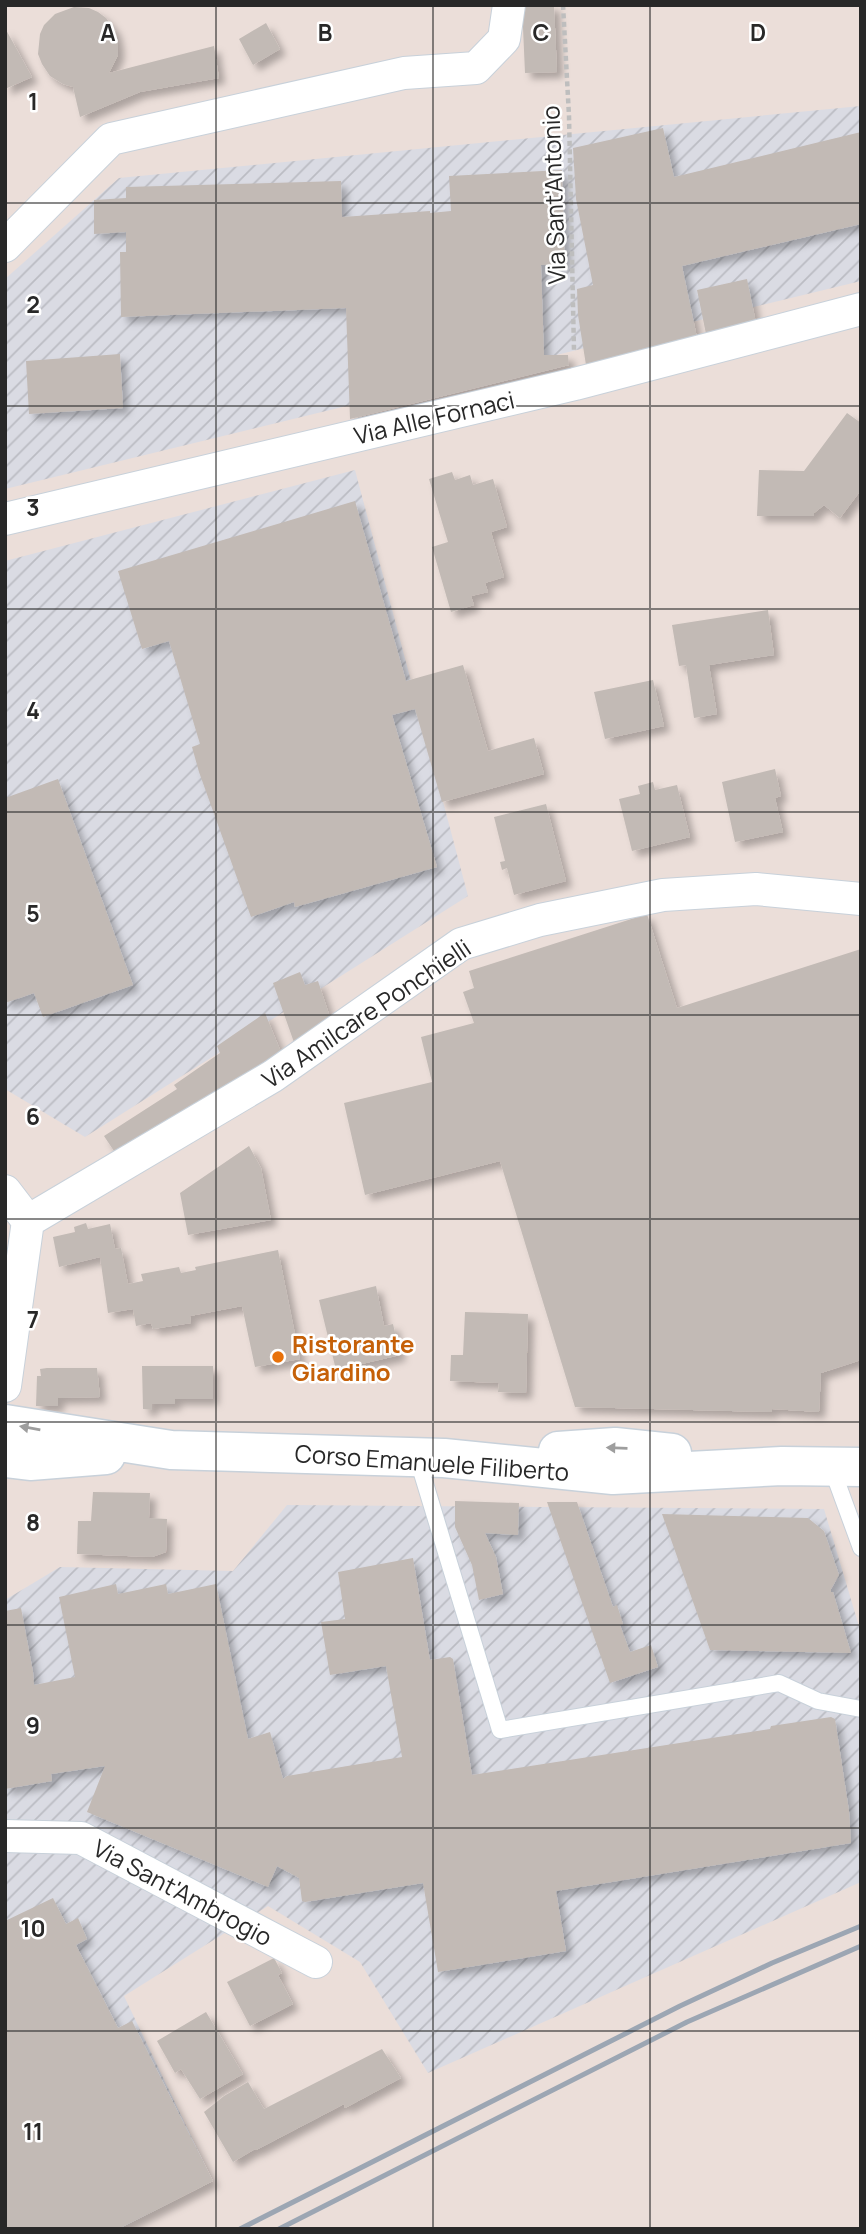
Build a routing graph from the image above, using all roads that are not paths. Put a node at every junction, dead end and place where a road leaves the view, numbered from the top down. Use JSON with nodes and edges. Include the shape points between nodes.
{"nodes":[{"id":1,"x":509,"y":5,"type":"edge"},
{"id":2,"x":5,"y":246,"type":"edge"},
{"id":3,"x":861,"y":309,"type":"edge"},
{"id":4,"x":5,"y":519,"type":"edge"},
{"id":5,"x":861,"y":899,"type":"edge"},
{"id":6,"x":5,"y":1191,"type":"edge"},
{"id":7,"x":28,"y":1221,"type":"junction"},
{"id":8,"x":5,"y":1386,"type":"edge"},
{"id":9,"x":5,"y":1424,"type":"edge"},
{"id":10,"x":171,"y":1450,"type":"junction"},
{"id":11,"x":5,"y":1458,"type":"edge"},
{"id":12,"x":431,"y":1458,"type":"junction"},
{"id":13,"x":846,"y":1467,"type":"edge"},
{"id":14,"x":861,"y":1548,"type":"edge"},
{"id":15,"x":861,"y":1709,"type":"edge"},
{"id":16,"x":5,"y":1836,"type":"edge"},
{"id":17,"x":316,"y":1962,"type":"dead end"}],
"edges":[{"from":1,"to":2,"type":"street","via":[[504,39],[476,68],[404,74],[111,139]]},
{"from":3,"to":4,"type":"street","name":"Via Alle Fornaci","via":[[575,384]]},
{"from":5,"to":7,"type":"street","name":"Via Amilcare Ponchielli","via":[[756,889],[663,895],[540,920],[461,944],[273,1076]]},
{"from":6,"to":7,"type":"street"},
{"from":7,"to":8,"type":"street"},
{"from":10,"to":9,"type":"main road","name":"Corso Emanuele Filiberto","one_way":true},
{"from":10,"to":11,"type":"main road","via":[[30,1461]]},
{"from":10,"to":12,"type":"main road","name":"Corso Emanuele Filiberto"},
{"from":12,"to":13,"type":"main road","name":"Corso Emanuele Filiberto","via":[[615,1447],[782,1466]]},
{"from":12,"to":15,"type":"lane","via":[[500,1730],[779,1683],[818,1701]]},
{"from":13,"to":14,"type":"lane"},
{"from":16,"to":17,"type":"street","name":"Via Sant'Ambrogio","via":[[82,1838]]}]}
